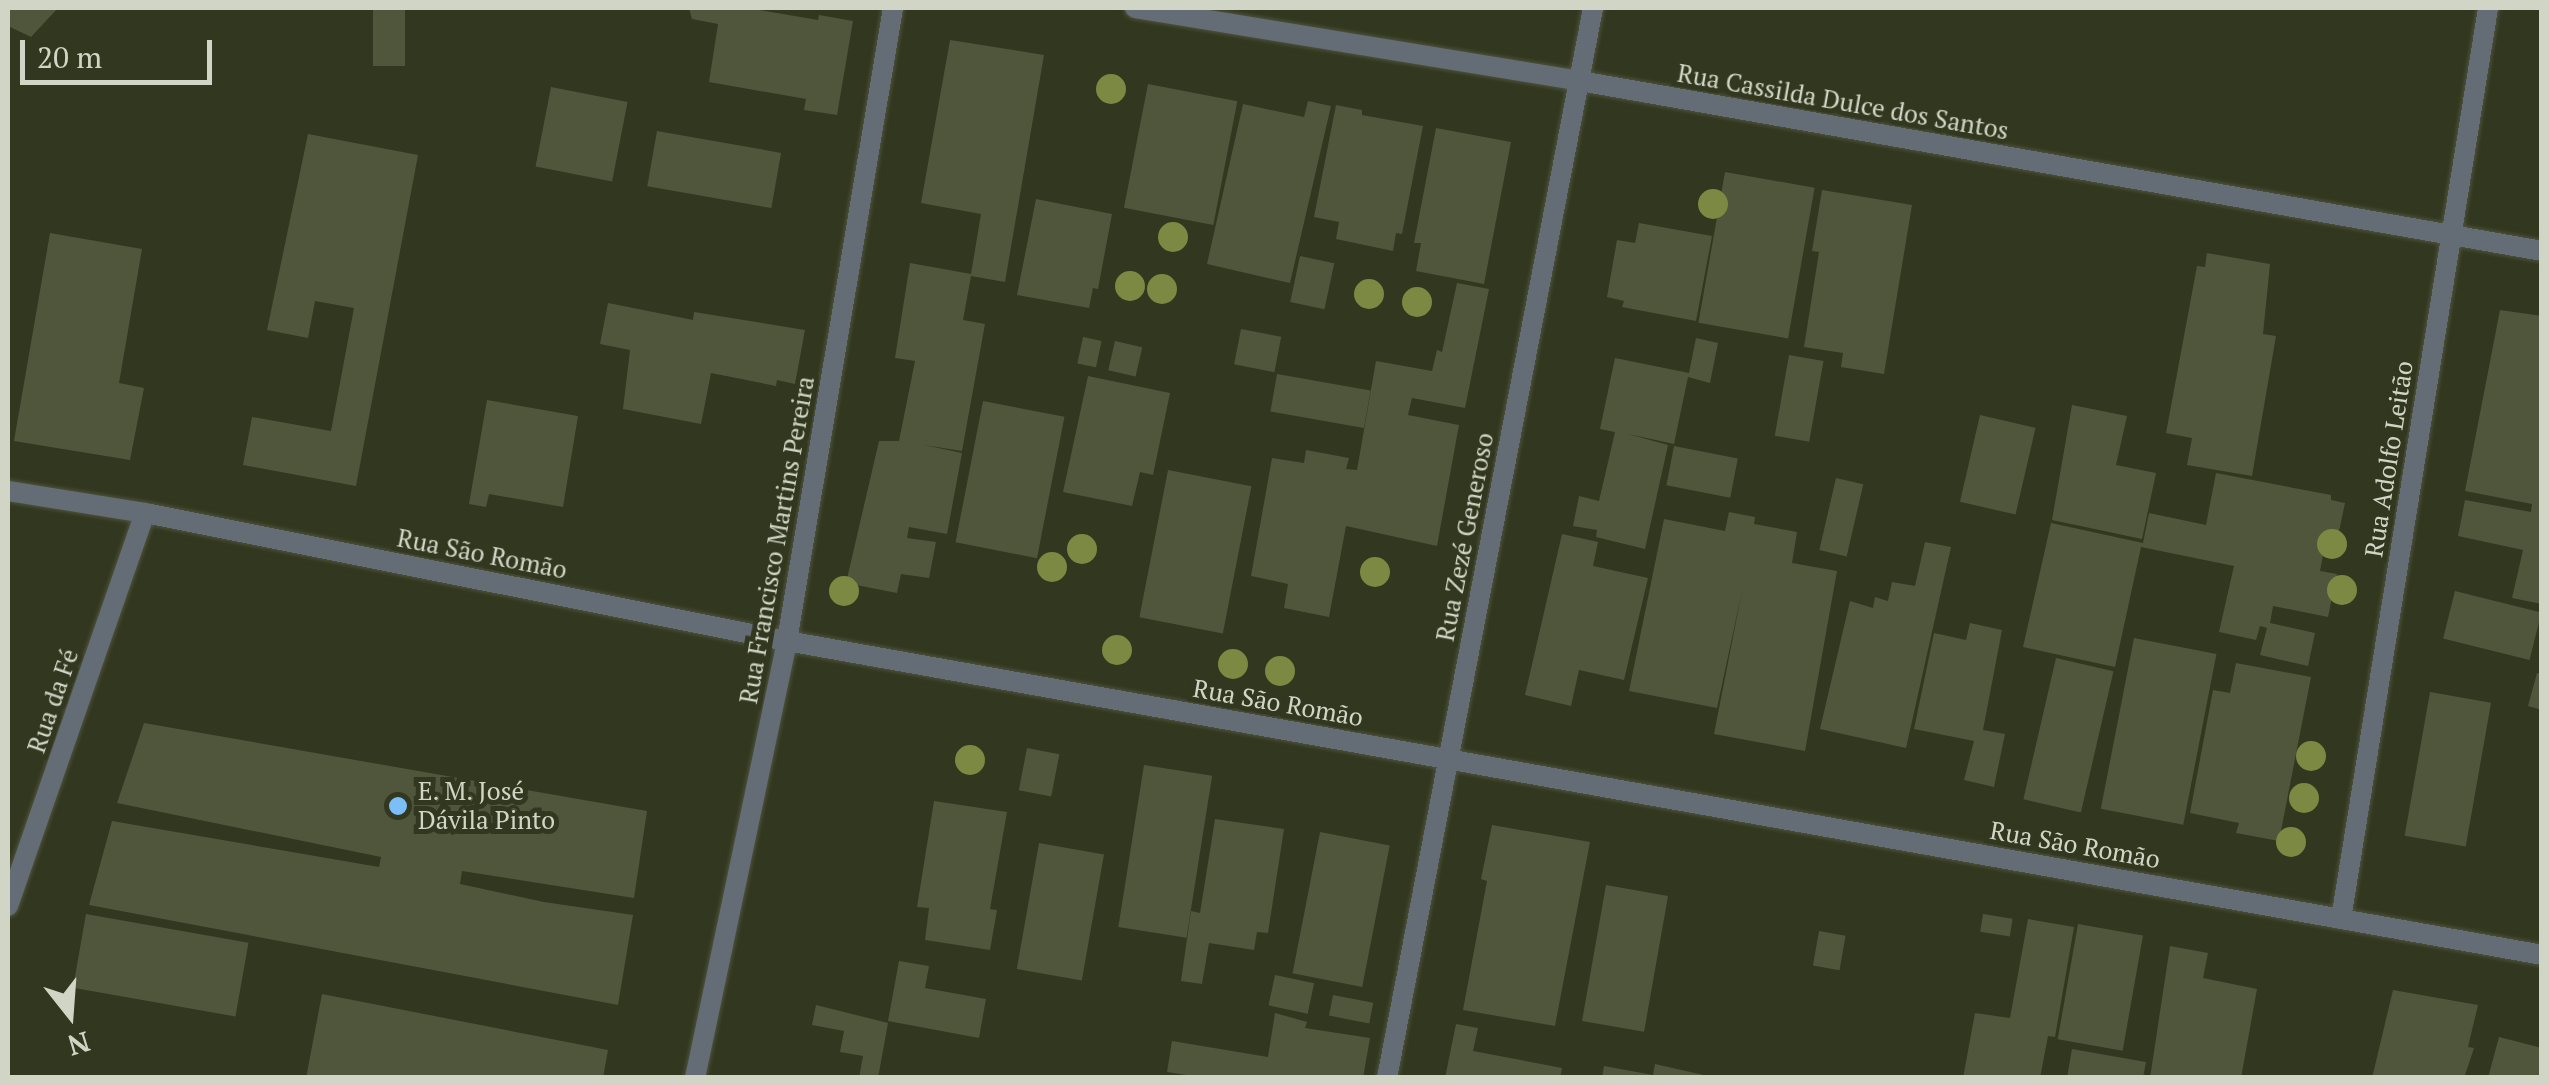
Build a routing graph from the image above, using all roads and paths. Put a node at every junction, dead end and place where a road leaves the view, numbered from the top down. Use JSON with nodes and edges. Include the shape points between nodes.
{"nodes":[{"id":1,"x":892,"y":8,"type":"edge"},
{"id":2,"x":1135,"y":8,"type":"edge"},
{"id":3,"x":1593,"y":8,"type":"edge"},
{"id":4,"x":2488,"y":8,"type":"edge"},
{"id":5,"x":1580,"y":80,"type":"junction"},
{"id":6,"x":2449,"y":236,"type":"junction"},
{"id":7,"x":2542,"y":251,"type":"edge"},
{"id":8,"x":8,"y":491,"type":"edge"},
{"id":9,"x":145,"y":512,"type":"junction"},
{"id":10,"x":788,"y":641,"type":"junction"},
{"id":11,"x":1446,"y":758,"type":"junction"},
{"id":12,"x":8,"y":906,"type":"edge"},
{"id":13,"x":2341,"y":918,"type":"junction"},
{"id":14,"x":2542,"y":955,"type":"edge"},
{"id":15,"x":695,"y":1078,"type":"edge"},
{"id":16,"x":1387,"y":1078,"type":"edge"}],
"edges":[{"from":1,"to":10,"type":"street","name":"Rua Francisco Martins Pereira"},
{"from":2,"to":5,"type":"street","name":"Rua Cassilda Dulce dos Santos"},
{"from":3,"to":5,"type":"street","name":"Rua Zezé Generoso"},
{"from":4,"to":6,"type":"street","name":"Rua Adolfo Leitão"},
{"from":5,"to":6,"type":"street","name":"Rua Cassilda Dulce dos Santos"},
{"from":5,"to":11,"type":"street","name":"Rua Zezé Generoso"},
{"from":6,"to":7,"type":"street","name":"Rua Cassilda Dulce dos Santos"},
{"from":6,"to":13,"type":"street","name":"Rua Adolfo Leitão"},
{"from":8,"to":9,"type":"street","name":"Rua São Romão"},
{"from":9,"to":10,"type":"street","name":"Rua São Romão"},
{"from":9,"to":12,"type":"street","name":"Rua da Fé"},
{"from":10,"to":11,"type":"street","name":"Rua São Romão"},
{"from":10,"to":15,"type":"street","name":"Rua Francisco Martins Pereira"},
{"from":11,"to":13,"type":"street","name":"Rua São Romão"},
{"from":11,"to":16,"type":"street","name":"Rua Zezé Generoso"},
{"from":13,"to":14,"type":"street","name":"Rua São Romão"}]}
